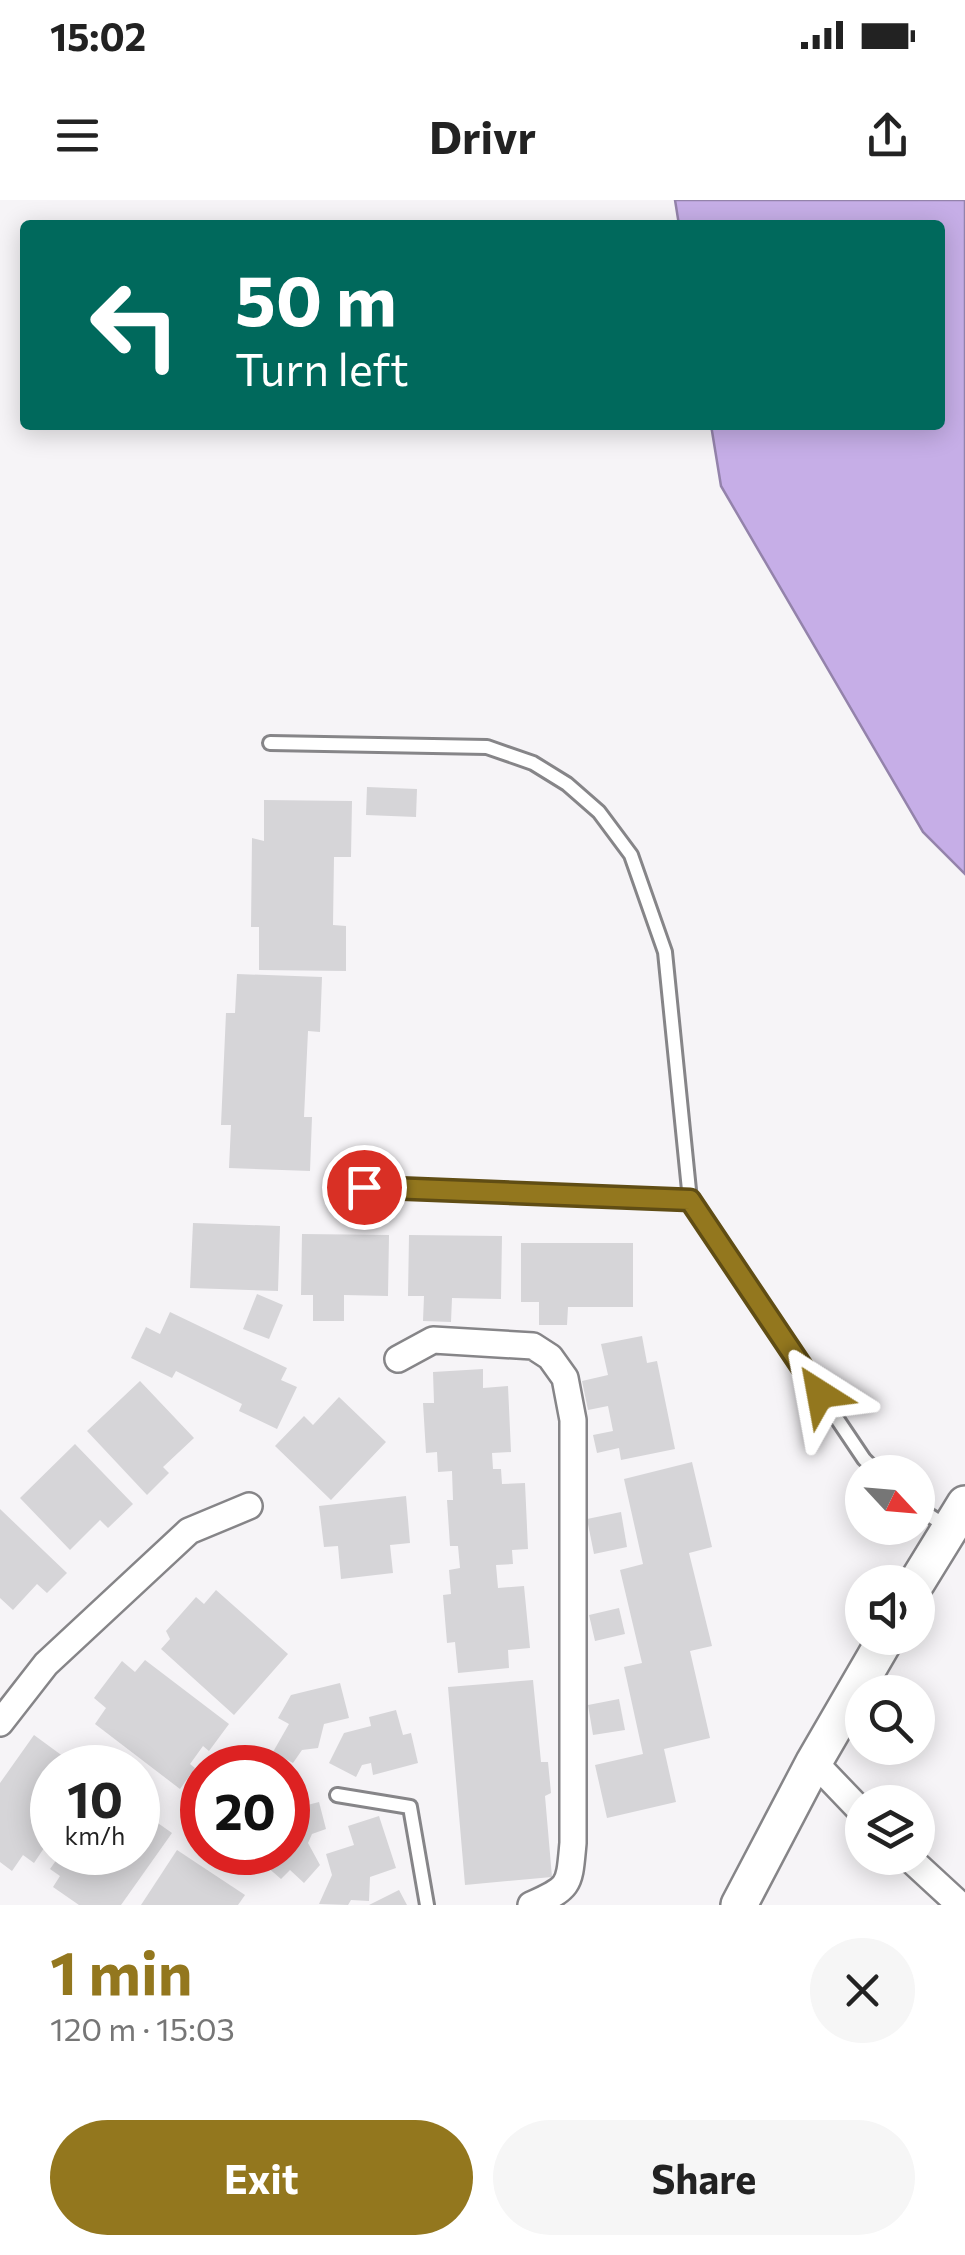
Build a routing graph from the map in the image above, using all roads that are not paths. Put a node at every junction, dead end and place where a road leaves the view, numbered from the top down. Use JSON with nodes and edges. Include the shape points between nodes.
{"nodes":[{"id":1,"x":270,"y":743,"type":"dead end"},
{"id":2,"x":364,"y":1187,"type":"dead end"},
{"id":3,"x":690,"y":1200,"type":"junction"},
{"id":4,"x":398,"y":1359,"type":"dead end"},
{"id":5,"x":862,"y":1455,"type":"edge"},
{"id":6,"x":249,"y":1506,"type":"dead end"},
{"id":7,"x":957,"y":1516,"type":"edge"},
{"id":8,"x":927,"y":1565,"type":"edge"},
{"id":9,"x":876,"y":1655,"type":"edge"},
{"id":10,"x":0,"y":1723,"type":"edge"},
{"id":11,"x":814,"y":1762,"type":"junction"},
{"id":12,"x":845,"y":1794,"type":"edge"},
{"id":13,"x":337,"y":1795,"type":"dead end"},
{"id":14,"x":927,"y":1875,"type":"edge"},
{"id":15,"x":427,"y":1905,"type":"edge"},
{"id":16,"x":531,"y":1905,"type":"edge"},
{"id":17,"x":740,"y":1905,"type":"edge"},
{"id":18,"x":960,"y":1905,"type":"edge"}],
"edges":[{"from":1,"to":3,"type":"lane","via":[[488,747],[568,784],[599,812],[632,854],[664,952]]},
{"from":2,"to":3,"type":"lane"},
{"from":3,"to":5,"type":"lane"},
{"from":4,"to":16,"type":"street","via":[[433,1340],[534,1346],[565,1378],[573,1420],[573,1842],[570,1875],[560,1894]]},
{"from":6,"to":10,"type":"street","via":[[189,1531],[46,1664]]},
{"from":7,"to":8,"type":"street"},
{"from":9,"to":11,"type":"street"},
{"from":11,"to":12,"type":"street"},
{"from":11,"to":17,"type":"street"},
{"from":13,"to":15,"type":"lane","via":[[410,1807]]},
{"from":14,"to":18,"type":"street"}]}
